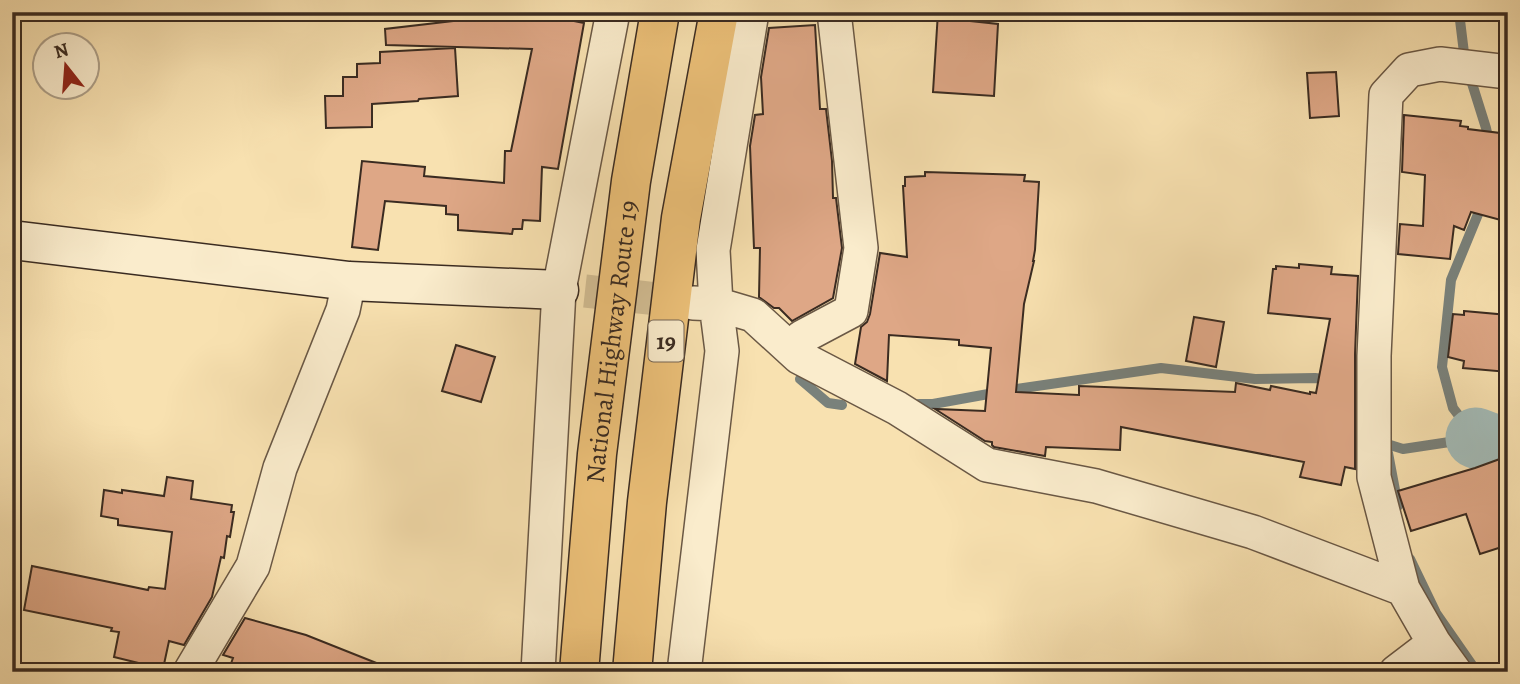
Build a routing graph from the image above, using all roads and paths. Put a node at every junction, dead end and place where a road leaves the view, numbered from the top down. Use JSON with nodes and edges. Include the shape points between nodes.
{"nodes":[{"id":1,"x":613,"y":12,"type":"edge"},
{"id":2,"x":660,"y":12,"type":"edge"},
{"id":3,"x":719,"y":12,"type":"edge"},
{"id":4,"x":752,"y":12,"type":"edge"},
{"id":5,"x":834,"y":12,"type":"edge"},
{"id":6,"x":1508,"y":72,"type":"edge"},
{"id":7,"x":12,"y":240,"type":"edge"},
{"id":8,"x":349,"y":281,"type":"junction"},
{"id":9,"x":572,"y":291,"type":"junction"},
{"id":10,"x":705,"y":304,"type":"junction"},
{"id":11,"x":799,"y":357,"type":"junction"},
{"id":12,"x":1402,"y":589,"type":"junction"},
{"id":13,"x":1434,"y":643,"type":"junction"},
{"id":14,"x":190,"y":672,"type":"edge"},
{"id":15,"x":538,"y":672,"type":"edge"},
{"id":16,"x":579,"y":672,"type":"edge"},
{"id":17,"x":632,"y":672,"type":"edge"},
{"id":18,"x":684,"y":672,"type":"edge"},
{"id":19,"x":1396,"y":672,"type":"edge"},
{"id":20,"x":1455,"y":672,"type":"edge"}],
"edges":[{"from":1,"to":9,"type":"street"},
{"from":2,"to":16,"type":"highway","name":"National Highway Route 19","number":"19","via":[[631,181],[599,440]]},
{"from":3,"to":17,"type":"highway","name":"National Highway Route 19","number":"19","via":[[681,218]]},
{"from":4,"to":10,"type":"street"},
{"from":5,"to":11,"type":"street","via":[[860,248],[851,311],[802,337]]},
{"from":6,"to":12,"type":"street","via":[[1440,64],[1409,70],[1386,95],[1374,356],[1374,477]]},
{"from":7,"to":8,"type":"street"},
{"from":8,"to":9,"type":"street"},
{"from":8,"to":14,"type":"street","via":[[343,310],[281,468],[253,566]]},
{"from":9,"to":15,"type":"street"},
{"from":10,"to":11,"type":"street","via":[[753,315]]},
{"from":10,"to":18,"type":"street","via":[[722,351]]},
{"from":11,"to":12,"type":"street","via":[[897,408],[987,465],[1096,486],[1253,532]]},
{"from":12,"to":13,"type":"street"},
{"from":13,"to":19,"type":"street"},
{"from":13,"to":20,"type":"street"}]}
